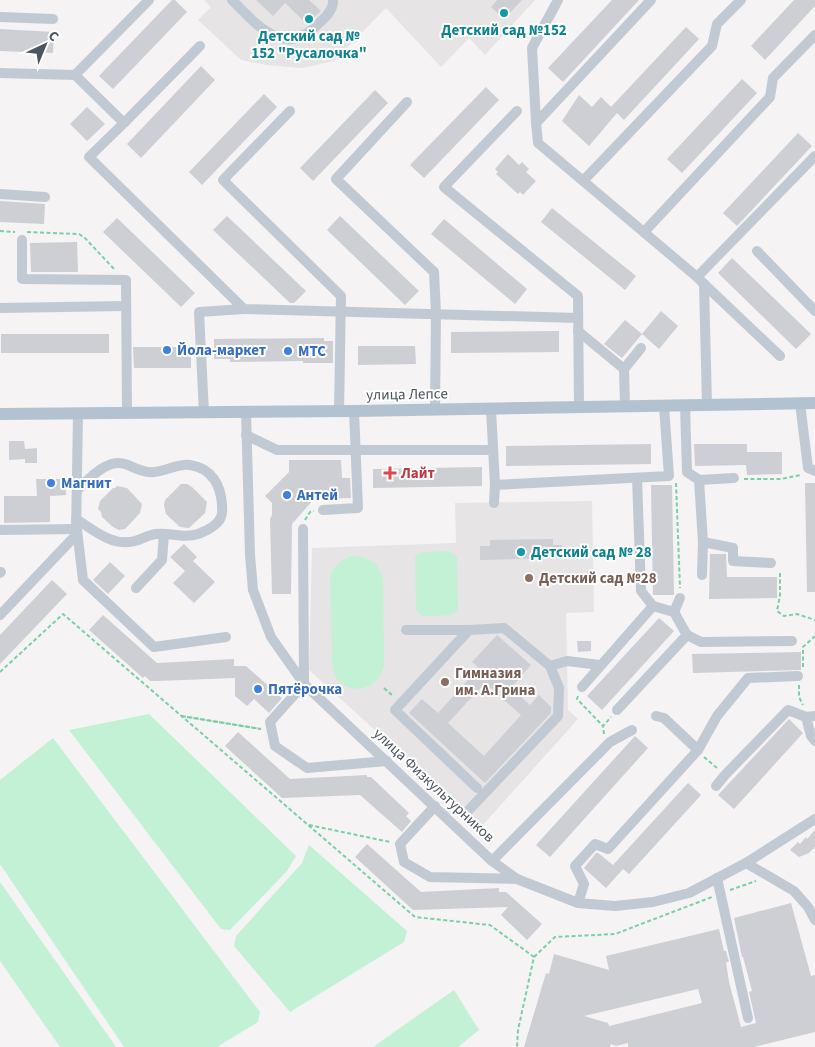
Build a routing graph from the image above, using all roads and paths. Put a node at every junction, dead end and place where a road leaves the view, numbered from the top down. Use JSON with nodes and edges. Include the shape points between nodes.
{"nodes":[{"id":1,"x":149,"y":0,"type":"edge"},
{"id":2,"x":232,"y":0,"type":"edge"},
{"id":3,"x":333,"y":0,"type":"edge"},
{"id":4,"x":558,"y":0,"type":"edge"},
{"id":5,"x":652,"y":0,"type":"edge"},
{"id":6,"x":741,"y":0,"type":"edge"},
{"id":7,"x":0,"y":17,"type":"edge"},
{"id":8,"x":53,"y":19,"type":"dead end"},
{"id":9,"x":815,"y":35,"type":"edge"},
{"id":10,"x":200,"y":46,"type":"dead end"},
{"id":11,"x":0,"y":73,"type":"edge"},
{"id":12,"x":75,"y":75,"type":"junction"},
{"id":13,"x":407,"y":102,"type":"dead end"},
{"id":14,"x":290,"y":111,"type":"dead end"},
{"id":15,"x":517,"y":111,"type":"dead end"},
{"id":16,"x":124,"y":123,"type":"junction"},
{"id":17,"x":536,"y":123,"type":"junction"},
{"id":18,"x":815,"y":156,"type":"edge"},
{"id":19,"x":583,"y":181,"type":"junction"},
{"id":20,"x":0,"y":194,"type":"edge"},
{"id":21,"x":45,"y":197,"type":"dead end"},
{"id":22,"x":0,"y":232,"type":"edge"},
{"id":23,"x":644,"y":232,"type":"junction"},
{"id":24,"x":22,"y":240,"type":"dead end"},
{"id":25,"x":757,"y":251,"type":"dead end"},
{"id":26,"x":126,"y":280,"type":"junction"},
{"id":27,"x":701,"y":281,"type":"junction"},
{"id":28,"x":125,"y":306,"type":"junction"},
{"id":29,"x":0,"y":308,"type":"edge"},
{"id":30,"x":244,"y":309,"type":"junction"},
{"id":31,"x":815,"y":311,"type":"edge"},
{"id":32,"x":341,"y":313,"type":"junction"},
{"id":33,"x":436,"y":313,"type":"junction"},
{"id":34,"x":578,"y":318,"type":"junction"},
{"id":35,"x":578,"y":331,"type":"junction"},
{"id":36,"x":641,"y":348,"type":"dead end"},
{"id":37,"x":780,"y":356,"type":"dead end"},
{"id":38,"x":624,"y":369,"type":"junction"},
{"id":39,"x":800,"y":403,"type":"junction"},
{"id":40,"x":815,"y":403,"type":"edge"},
{"id":41,"x":707,"y":404,"type":"junction"},
{"id":42,"x":685,"y":405,"type":"junction"},
{"id":43,"x":625,"y":406,"type":"junction"},
{"id":44,"x":664,"y":406,"type":"junction"},
{"id":45,"x":579,"y":407,"type":"junction"},
{"id":46,"x":491,"y":409,"type":"junction"},
{"id":47,"x":435,"y":410,"type":"junction"},
{"id":48,"x":339,"y":411,"type":"junction"},
{"id":49,"x":354,"y":411,"type":"junction"},
{"id":50,"x":127,"y":412,"type":"junction"},
{"id":51,"x":246,"y":412,"type":"junction"},
{"id":52,"x":78,"y":413,"type":"junction"},
{"id":53,"x":204,"y":413,"type":"junction"},
{"id":54,"x":0,"y":414,"type":"edge"},
{"id":55,"x":246,"y":435,"type":"junction"},
{"id":56,"x":357,"y":449,"type":"junction"},
{"id":57,"x":493,"y":450,"type":"junction"},
{"id":58,"x":815,"y":470,"type":"edge"},
{"id":59,"x":797,"y":475,"type":"dead end"},
{"id":60,"x":670,"y":476,"type":"junction"},
{"id":61,"x":637,"y":478,"type":"junction"},
{"id":62,"x":734,"y":478,"type":"joint"},
{"id":63,"x":699,"y":480,"type":"junction"},
{"id":64,"x":494,"y":485,"type":"junction"},
{"id":65,"x":77,"y":490,"type":"junction"},
{"id":66,"x":494,"y":503,"type":"dead end"},
{"id":67,"x":320,"y":510,"type":"joint"},
{"id":68,"x":76,"y":524,"type":"junction"},
{"id":69,"x":304,"y":525,"type":"joint"},
{"id":70,"x":0,"y":530,"type":"edge"},
{"id":71,"x":164,"y":534,"type":"junction"},
{"id":72,"x":703,"y":542,"type":"junction"},
{"id":73,"x":771,"y":563,"type":"dead end"},
{"id":74,"x":780,"y":572,"type":"dead end"},
{"id":75,"x":702,"y":576,"type":"dead end"},
{"id":76,"x":136,"y":588,"type":"dead end"},
{"id":77,"x":680,"y":598,"type":"joint"},
{"id":78,"x":653,"y":606,"type":"junction"},
{"id":79,"x":674,"y":612,"type":"junction"},
{"id":80,"x":0,"y":615,"type":"edge"},
{"id":81,"x":815,"y":620,"type":"edge"},
{"id":82,"x":406,"y":630,"type":"dead end"},
{"id":83,"x":469,"y":630,"type":"junction"},
{"id":84,"x":687,"y":636,"type":"junction"},
{"id":85,"x":815,"y":636,"type":"edge"},
{"id":86,"x":226,"y":637,"type":"dead end"},
{"id":87,"x":792,"y":641,"type":"dead end"},
{"id":88,"x":600,"y":665,"type":"junction"},
{"id":89,"x":550,"y":666,"type":"junction"},
{"id":90,"x":0,"y":672,"type":"edge"},
{"id":91,"x":798,"y":676,"type":"joint"},
{"id":92,"x":304,"y":684,"type":"junction"},
{"id":93,"x":582,"y":687,"type":"joint"},
{"id":94,"x":384,"y":688,"type":"dead end"},
{"id":95,"x":389,"y":692,"type":"dead end"},
{"id":96,"x":799,"y":697,"type":"dead end"},
{"id":97,"x":802,"y":704,"type":"dead end"},
{"id":98,"x":617,"y":710,"type":"joint"},
{"id":99,"x":181,"y":716,"type":"junction"},
{"id":100,"x":656,"y":716,"type":"dead end"},
{"id":101,"x":187,"y":717,"type":"dead end"},
{"id":102,"x":810,"y":717,"type":"edge"},
{"id":103,"x":603,"y":726,"type":"junction"},
{"id":104,"x":632,"y":730,"type":"dead end"},
{"id":105,"x":272,"y":731,"type":"junction"},
{"id":106,"x":605,"y":736,"type":"dead end"},
{"id":107,"x":815,"y":741,"type":"edge"},
{"id":108,"x":698,"y":750,"type":"junction"},
{"id":109,"x":706,"y":759,"type":"dead end"},
{"id":110,"x":386,"y":761,"type":"junction"},
{"id":111,"x":725,"y":775,"type":"junction"},
{"id":112,"x":716,"y":786,"type":"dead end"},
{"id":113,"x":477,"y":788,"type":"dead end"},
{"id":114,"x":435,"y":806,"type":"junction"},
{"id":115,"x":466,"y":813,"type":"dead end"},
{"id":116,"x":815,"y":818,"type":"edge"},
{"id":117,"x":306,"y":824,"type":"junction"},
{"id":118,"x":400,"y":844,"type":"junction"},
{"id":119,"x":492,"y":861,"type":"junction"},
{"id":120,"x":746,"y":863,"type":"junction"},
{"id":121,"x":768,"y":876,"type":"junction"},
{"id":122,"x":717,"y":878,"type":"junction"},
{"id":123,"x":517,"y":879,"type":"junction"},
{"id":124,"x":721,"y":894,"type":"junction"},
{"id":125,"x":578,"y":903,"type":"junction"},
{"id":126,"x":815,"y":920,"type":"edge"},
{"id":127,"x":534,"y":957,"type":"junction"},
{"id":128,"x":748,"y":1018,"type":"dead end"},
{"id":129,"x":518,"y":1047,"type":"edge"}],
"edges":[{"from":1,"to":12,"type":"street"},
{"from":2,"to":3,"type":"street","via":[[266,32],[296,40],[316,27],[328,14]]},
{"from":4,"to":17,"type":"street","via":[[532,48]]},
{"from":5,"to":17,"type":"street"},
{"from":6,"to":19,"type":"street","via":[[717,24],[712,46]]},
{"from":7,"to":8,"type":"street"},
{"from":9,"to":23,"type":"street","via":[[773,78],[770,97]]},
{"from":10,"to":16,"type":"street"},
{"from":11,"to":12,"type":"street"},
{"from":12,"to":16,"type":"street"},
{"from":13,"to":33,"type":"street","via":[[336,179],[434,272]]},
{"from":14,"to":32,"type":"street","via":[[223,180],[341,296]]},
{"from":15,"to":34,"type":"street","via":[[444,187],[578,296]]},
{"from":16,"to":30,"type":"street","via":[[89,157]]},
{"from":17,"to":19,"type":"street","via":[[538,143]]},
{"from":18,"to":27,"type":"street"},
{"from":19,"to":23,"type":"street"},
{"from":20,"to":21,"type":"street"},
{"from":22,"to":26,"type":"path","via":[[79,234]]},
{"from":23,"to":27,"type":"street"},
{"from":24,"to":26,"type":"street","via":[[22,279]]},
{"from":25,"to":31,"type":"street"},
{"from":26,"to":28,"type":"street"},
{"from":27,"to":37,"type":"street"},
{"from":27,"to":41,"type":"street"},
{"from":28,"to":29,"type":"street"},
{"from":28,"to":50,"type":"street"},
{"from":30,"to":32,"type":"street"},
{"from":30,"to":53,"type":"street","via":[[199,312]]},
{"from":32,"to":33,"type":"street"},
{"from":32,"to":48,"type":"street"},
{"from":33,"to":34,"type":"street"},
{"from":33,"to":47,"type":"street"},
{"from":34,"to":35,"type":"street"},
{"from":35,"to":38,"type":"street"},
{"from":35,"to":45,"type":"street"},
{"from":36,"to":38,"type":"street"},
{"from":38,"to":43,"type":"street"},
{"from":39,"to":40,"type":"main road","name":"улица Лепсе"},
{"from":39,"to":41,"type":"main road","name":"улица Лепсе"},
{"from":39,"to":58,"type":"street","via":[[808,468]]},
{"from":41,"to":42,"type":"main road","name":"улица Лепсе"},
{"from":42,"to":44,"type":"main road","name":"улица Лепсе"},
{"from":42,"to":63,"type":"street","via":[[687,472]]},
{"from":43,"to":44,"type":"main road","name":"улица Лепсе"},
{"from":43,"to":45,"type":"main road","name":"улица Лепсе"},
{"from":44,"to":60,"type":"street"},
{"from":45,"to":46,"type":"main road","name":"улица Лепсе"},
{"from":46,"to":47,"type":"main road","name":"улица Лепсе"},
{"from":46,"to":57,"type":"street"},
{"from":47,"to":49,"type":"main road","name":"улица Лепсе"},
{"from":48,"to":49,"type":"main road","name":"улица Лепсе"},
{"from":48,"to":51,"type":"main road","name":"улица Лепсе"},
{"from":49,"to":56,"type":"street"},
{"from":50,"to":52,"type":"main road","name":"улица Лепсе"},
{"from":50,"to":53,"type":"main road","name":"улица Лепсе"},
{"from":51,"to":53,"type":"main road","name":"улица Лепсе"},
{"from":51,"to":55,"type":"street","name":"улица Физкультурников"},
{"from":52,"to":54,"type":"main road","name":"улица Лепсе"},
{"from":52,"to":65,"type":"street"},
{"from":55,"to":56,"type":"street","via":[[277,450]]},
{"from":55,"to":92,"type":"street","name":"улица Физкультурников","via":[[254,590],[271,637]]},
{"from":56,"to":57,"type":"street"},
{"from":56,"to":67,"type":"street","via":[[358,508]]},
{"from":57,"to":64,"type":"street"},
{"from":59,"to":62,"type":"path","via":[[781,479]]},
{"from":60,"to":61,"type":"street"},
{"from":60,"to":77,"type":"path","via":[[677,483]]},
{"from":61,"to":64,"type":"street"},
{"from":61,"to":78,"type":"street","via":[[640,591]]},
{"from":62,"to":63,"type":"street"},
{"from":63,"to":72,"type":"street"},
{"from":64,"to":66,"type":"street"},
{"from":65,"to":68,"type":"street"},
{"from":65,"to":71,"type":"street","via":[[101,469],[114,463],[149,473],[182,464],[206,471],[216,479],[222,494],[222,515],[218,523],[184,537]]},
{"from":67,"to":69,"type":"path","via":[[310,512]]},
{"from":68,"to":70,"type":"street"},
{"from":68,"to":71,"type":"street","via":[[116,541],[135,541],[152,534]]},
{"from":68,"to":80,"type":"street","via":[[76,535],[59,558]]},
{"from":68,"to":86,"type":"street","via":[[82,580],[154,647]]},
{"from":69,"to":92,"type":"street"},
{"from":71,"to":76,"type":"street","via":[[162,560]]},
{"from":72,"to":73,"type":"street","via":[[733,548],[733,562]]},
{"from":72,"to":75,"type":"street"},
{"from":74,"to":81,"type":"path","via":[[778,611],[784,616],[796,614]]},
{"from":77,"to":79,"type":"street"},
{"from":78,"to":79,"type":"street"},
{"from":78,"to":88,"type":"street"},
{"from":79,"to":84,"type":"street"},
{"from":82,"to":83,"type":"street"},
{"from":83,"to":89,"type":"street","via":[[504,628]]},
{"from":83,"to":113,"type":"street","via":[[395,710]]},
{"from":84,"to":87,"type":"street","via":[[701,642]]},
{"from":84,"to":98,"type":"street"},
{"from":85,"to":91,"type":"path","via":[[803,647],[803,675]]},
{"from":88,"to":89,"type":"street","via":[[567,661]]},
{"from":88,"to":93,"type":"street"},
{"from":89,"to":115,"type":"street","via":[[559,688],[558,716]]},
{"from":90,"to":99,"type":"path","via":[[63,614]]},
{"from":91,"to":108,"type":"street","via":[[748,678],[716,716]]},
{"from":92,"to":105,"type":"street","via":[[270,722]]},
{"from":92,"to":110,"type":"street","name":"улица Физкультурников"},
{"from":93,"to":103,"type":"path","via":[[577,699]]},
{"from":94,"to":95,"type":"path"},
{"from":96,"to":97,"type":"path"},
{"from":98,"to":103,"type":"path"},
{"from":99,"to":105,"type":"path"},
{"from":99,"to":117,"type":"path"},
{"from":100,"to":108,"type":"street","via":[[664,718]]},
{"from":101,"to":105,"type":"path"},
{"from":102,"to":107,"type":"street","via":[[811,736]]},
{"from":102,"to":111,"type":"street","via":[[788,710]]},
{"from":103,"to":106,"type":"path"},
{"from":104,"to":119,"type":"street","via":[[610,742]]},
{"from":105,"to":110,"type":"street","via":[[275,746],[307,768]]},
{"from":108,"to":125,"type":"street","via":[[608,849],[595,844],[575,866],[584,884]]},
{"from":109,"to":111,"type":"path"},
{"from":110,"to":114,"type":"street","name":"улица Физкультурников"},
{"from":111,"to":112,"type":"street"},
{"from":114,"to":118,"type":"street"},
{"from":114,"to":119,"type":"street","name":"улица Физкультурников"},
{"from":116,"to":120,"type":"street","name":"улица Физкультурников"},
{"from":117,"to":118,"type":"path"},
{"from":117,"to":127,"type":"path","via":[[415,918],[490,925]]},
{"from":118,"to":123,"type":"street","via":[[404,862],[430,878]]},
{"from":119,"to":123,"type":"street","name":"улица Физкультурников"},
{"from":120,"to":121,"type":"street"},
{"from":120,"to":122,"type":"street","name":"улица Физкультурников"},
{"from":121,"to":124,"type":"path"},
{"from":121,"to":126,"type":"street","via":[[794,891]]},
{"from":122,"to":124,"type":"street"},
{"from":122,"to":125,"type":"street","name":"улица Физкультурников","via":[[689,893],[653,902],[616,906]]},
{"from":123,"to":125,"type":"street","name":"улица Физкультурников"},
{"from":124,"to":127,"type":"path","via":[[615,934],[555,937]]},
{"from":124,"to":128,"type":"street"},
{"from":127,"to":129,"type":"path","via":[[518,1030]]}]}
